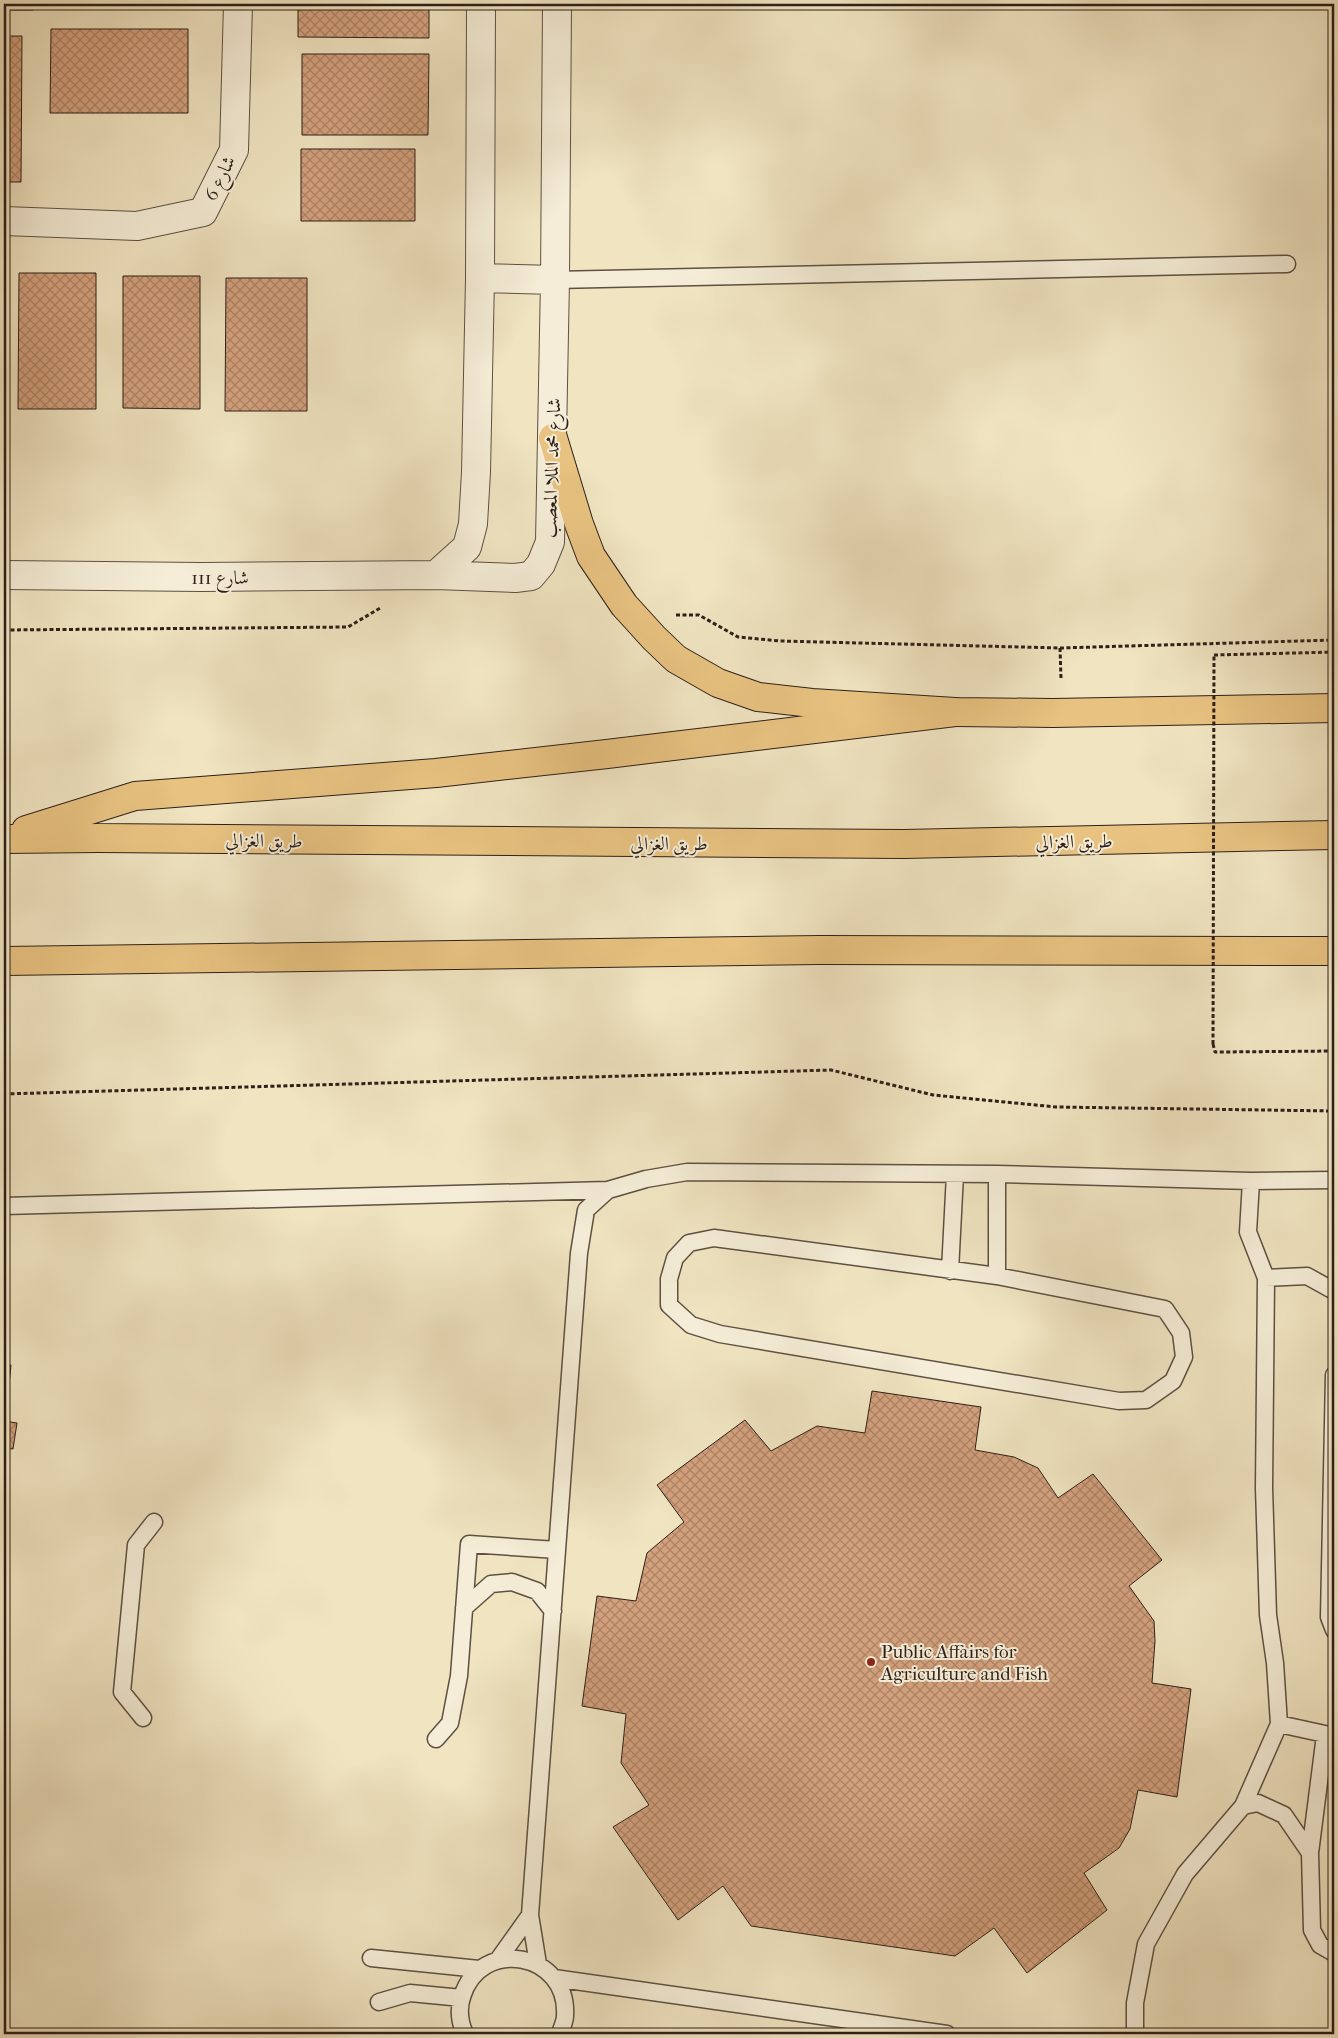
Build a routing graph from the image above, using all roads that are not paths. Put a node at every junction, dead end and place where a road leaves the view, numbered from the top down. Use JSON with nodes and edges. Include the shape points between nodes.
{"nodes":[{"id":1,"x":238,"y":4,"type":"edge"},
{"id":2,"x":481,"y":4,"type":"edge"},
{"id":3,"x":556,"y":4,"type":"edge"},
{"id":4,"x":4,"y":221,"type":"edge"},
{"id":5,"x":1286,"y":264,"type":"dead end"},
{"id":6,"x":480,"y":278,"type":"junction"},
{"id":7,"x":555,"y":280,"type":"junction"},
{"id":8,"x":553,"y":438,"type":"junction"},
{"id":9,"x":4,"y":575,"type":"edge"},
{"id":10,"x":436,"y":575,"type":"junction"},
{"id":11,"x":1334,"y":708,"type":"edge"},
{"id":12,"x":954,"y":712,"type":"junction"},
{"id":13,"x":1334,"y":835,"type":"edge"},
{"id":14,"x":4,"y":838,"type":"edge"},
{"id":15,"x":1332,"y":952,"type":"edge"},
{"id":16,"x":4,"y":961,"type":"edge"},
{"id":17,"x":955,"y":1174,"type":"junction"},
{"id":18,"x":997,"y":1174,"type":"junction"},
{"id":19,"x":1334,"y":1180,"type":"edge"},
{"id":20,"x":1251,"y":1181,"type":"junction"},
{"id":21,"x":608,"y":1190,"type":"junction"},
{"id":22,"x":4,"y":1206,"type":"edge"},
{"id":23,"x":950,"y":1270,"type":"junction"},
{"id":24,"x":997,"y":1276,"type":"junction"},
{"id":25,"x":1266,"y":1278,"type":"junction"},
{"id":26,"x":1334,"y":1291,"type":"edge"},
{"id":27,"x":1334,"y":1374,"type":"edge"},
{"id":28,"x":1333,"y":1471,"type":"edge"},
{"id":29,"x":154,"y":1522,"type":"dead end"},
{"id":30,"x":557,"y":1550,"type":"junction"},
{"id":31,"x":1332,"y":1565,"type":"edge"},
{"id":32,"x":464,"y":1608,"type":"junction"},
{"id":33,"x":553,"y":1611,"type":"junction"},
{"id":34,"x":1334,"y":1630,"type":"edge"},
{"id":35,"x":143,"y":1718,"type":"dead end"},
{"id":36,"x":1279,"y":1724,"type":"junction"},
{"id":37,"x":1330,"y":1735,"type":"edge"},
{"id":38,"x":436,"y":1739,"type":"dead end"},
{"id":39,"x":1243,"y":1806,"type":"junction"},
{"id":40,"x":1310,"y":1852,"type":"junction"},
{"id":41,"x":530,"y":1915,"type":"junction"},
{"id":42,"x":1334,"y":1953,"type":"edge"},
{"id":43,"x":371,"y":1958,"type":"dead end"},
{"id":44,"x":498,"y":1960,"type":"junction"},
{"id":45,"x":538,"y":1964,"type":"junction"},
{"id":46,"x":479,"y":1969,"type":"junction"},
{"id":47,"x":554,"y":1978,"type":"junction"},
{"id":48,"x":462,"y":1998,"type":"junction"},
{"id":49,"x":379,"y":2002,"type":"dead end"},
{"id":50,"x":465,"y":2034,"type":"edge"},
{"id":51,"x":560,"y":2034,"type":"edge"},
{"id":52,"x":947,"y":2034,"type":"edge"},
{"id":53,"x":1135,"y":2034,"type":"edge"}],
"edges":[{"from":1,"to":4,"type":"street","name":"شارع 6","via":[[234,150],[203,212],[137,226]]},
{"from":2,"to":6,"type":"street"},
{"from":3,"to":7,"type":"street","name":"شارع محمد الملا المعصب"},
{"from":5,"to":7,"type":"lane"},
{"from":6,"to":7,"type":"street"},
{"from":6,"to":10,"type":"street","via":[[473,524],[467,547]]},
{"from":7,"to":8,"type":"street","name":"شارع محمد الملا المعصب"},
{"from":8,"to":10,"type":"street","name":"شارع محمد الملا المعصب","via":[[550,542],[541,564],[531,576]]},
{"from":8,"to":12,"type":"main road","via":[[591,556],[624,605],[676,659],[718,683],[758,697]]},
{"from":9,"to":10,"type":"street","name":"شارع 111"},
{"from":11,"to":12,"type":"main road"},
{"from":12,"to":14,"type":"main road","via":[[436,773],[135,796]]},
{"from":13,"to":14,"type":"main road","name":"طريق الغزالي","via":[[904,844]]},
{"from":15,"to":16,"type":"main road","via":[[820,950]]},
{"from":17,"to":18,"type":"lane"},
{"from":17,"to":21,"type":"lane","via":[[687,1172]]},
{"from":17,"to":23,"type":"lane"},
{"from":18,"to":20,"type":"lane"},
{"from":18,"to":24,"type":"lane"},
{"from":19,"to":20,"type":"lane"},
{"from":20,"to":25,"type":"lane","via":[[1248,1232]]},
{"from":21,"to":22,"type":"lane"},
{"from":21,"to":30,"type":"lane","via":[[586,1210],[579,1253]]},
{"from":23,"to":24,"type":"lane"},
{"from":23,"to":24,"type":"lane","via":[[714,1238],[688,1242],[675,1258],[669,1279],[669,1305],[691,1325],[720,1334],[1119,1401],[1146,1400],[1173,1381],[1184,1357],[1181,1333],[1165,1309]]},
{"from":25,"to":26,"type":"lane","via":[[1306,1276]]},
{"from":25,"to":36,"type":"lane","via":[[1264,1488],[1268,1615]]},
{"from":27,"to":28,"type":"lane"},
{"from":28,"to":31,"type":"lane"},
{"from":29,"to":35,"type":"lane","via":[[136,1545],[122,1692]]},
{"from":30,"to":32,"type":"lane","via":[[469,1544]]},
{"from":30,"to":33,"type":"lane"},
{"from":31,"to":34,"type":"lane","via":[[1329,1617]]},
{"from":32,"to":33,"type":"lane","via":[[491,1584],[512,1582],[537,1591]]},
{"from":32,"to":38,"type":"lane","via":[[459,1676],[450,1723]]},
{"from":33,"to":41,"type":"lane"},
{"from":36,"to":37,"type":"lane"},
{"from":36,"to":39,"type":"lane"},
{"from":37,"to":40,"type":"lane"},
{"from":39,"to":40,"type":"lane","via":[[1258,1803],[1284,1815]]},
{"from":39,"to":53,"type":"lane","via":[[1185,1874],[1146,1944],[1135,2003]]},
{"from":40,"to":42,"type":"lane","via":[[1312,1930],[1320,1945]]},
{"from":41,"to":44,"type":"lane"},
{"from":41,"to":45,"type":"lane"},
{"from":43,"to":46,"type":"lane"},
{"from":44,"to":45,"type":"lane","via":[[518,1958]]},
{"from":44,"to":46,"type":"lane"},
{"from":45,"to":47,"type":"lane"},
{"from":46,"to":48,"type":"lane","via":[[465,1985]]},
{"from":47,"to":51,"type":"lane","via":[[564,1996],[565,2017]]},
{"from":47,"to":52,"type":"lane"},
{"from":48,"to":49,"type":"lane","via":[[410,1993]]},
{"from":48,"to":50,"type":"lane","via":[[459,2005]]}]}
